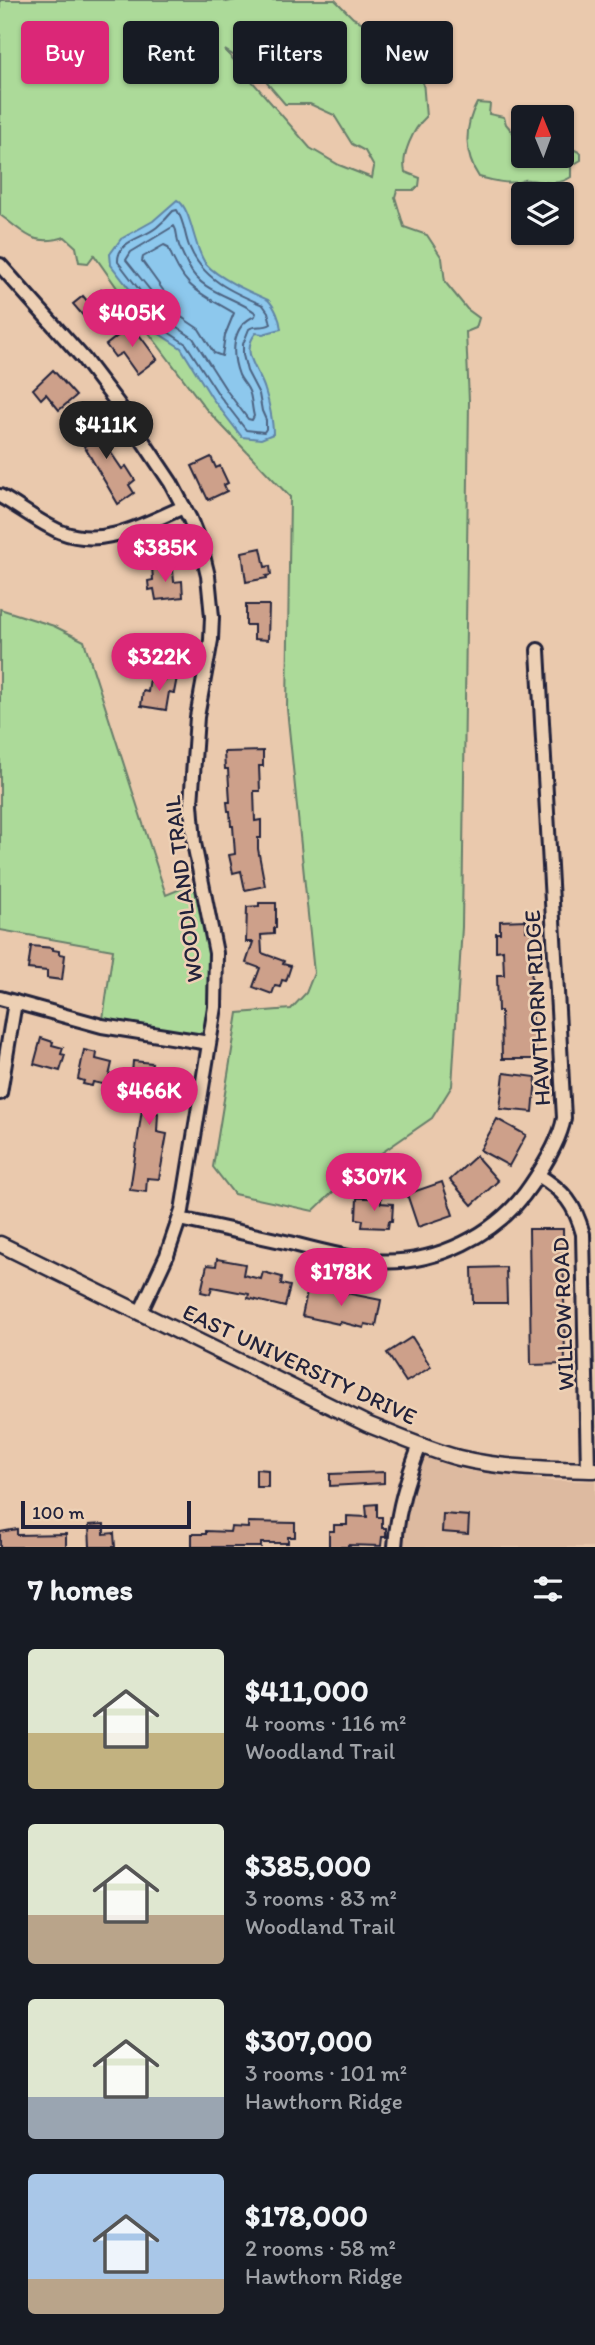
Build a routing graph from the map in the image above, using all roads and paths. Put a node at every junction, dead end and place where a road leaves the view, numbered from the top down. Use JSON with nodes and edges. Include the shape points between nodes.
{"nodes":[{"id":1,"x":0,"y":265,"type":"edge"},
{"id":2,"x":0,"y":496,"type":"edge"},
{"id":3,"x":184,"y":507,"type":"junction"},
{"id":4,"x":538,"y":650,"type":"dead end"},
{"id":5,"x":0,"y":998,"type":"edge"},
{"id":6,"x":15,"y":1002,"type":"junction"},
{"id":7,"x":209,"y":1043,"type":"junction"},
{"id":8,"x":0,"y":1093,"type":"edge"},
{"id":9,"x":538,"y":1175,"type":"junction"},
{"id":10,"x":180,"y":1219,"type":"junction"},
{"id":11,"x":0,"y":1244,"type":"edge"},
{"id":12,"x":140,"y":1313,"type":"junction"},
{"id":13,"x":420,"y":1445,"type":"junction"},
{"id":14,"x":592,"y":1470,"type":"edge"},
{"id":15,"x":395,"y":1547,"type":"edge"}],
"edges":[{"from":1,"to":3,"type":"street","name":"WOODLAND TRAIL","via":[[101,380]]},
{"from":2,"to":3,"type":"street","via":[[61,532],[89,538],[118,534]]},
{"from":3,"to":7,"type":"street","name":"WOODLAND TRAIL","via":[[205,561],[212,617],[191,794],[194,843],[216,953]]},
{"from":4,"to":9,"type":"street","name":"HAWTHORN RIDGE","via":[[564,1118]]},
{"from":5,"to":6,"type":"street"},
{"from":6,"to":7,"type":"street","via":[[102,1026]]},
{"from":6,"to":8,"type":"street"},
{"from":7,"to":10,"type":"street","name":"WOODLAND TRAIL"},
{"from":9,"to":10,"type":"street","name":"HAWTHORN RIDGE","via":[[521,1200],[486,1230],[447,1250],[404,1260],[359,1259]]},
{"from":9,"to":14,"type":"street","name":"WILLOW ROAD","via":[[573,1204],[583,1234]]},
{"from":10,"to":12,"type":"street","name":"WOODLAND TRAIL"},
{"from":11,"to":12,"type":"main road","name":"EAST UNIVERSITY DRIVE"},
{"from":12,"to":13,"type":"main road","name":"EAST UNIVERSITY DRIVE"},
{"from":13,"to":14,"type":"main road","name":"EAST UNIVERSITY DRIVE","via":[[493,1465]]},
{"from":13,"to":15,"type":"street","via":[[404,1489]]}]}
